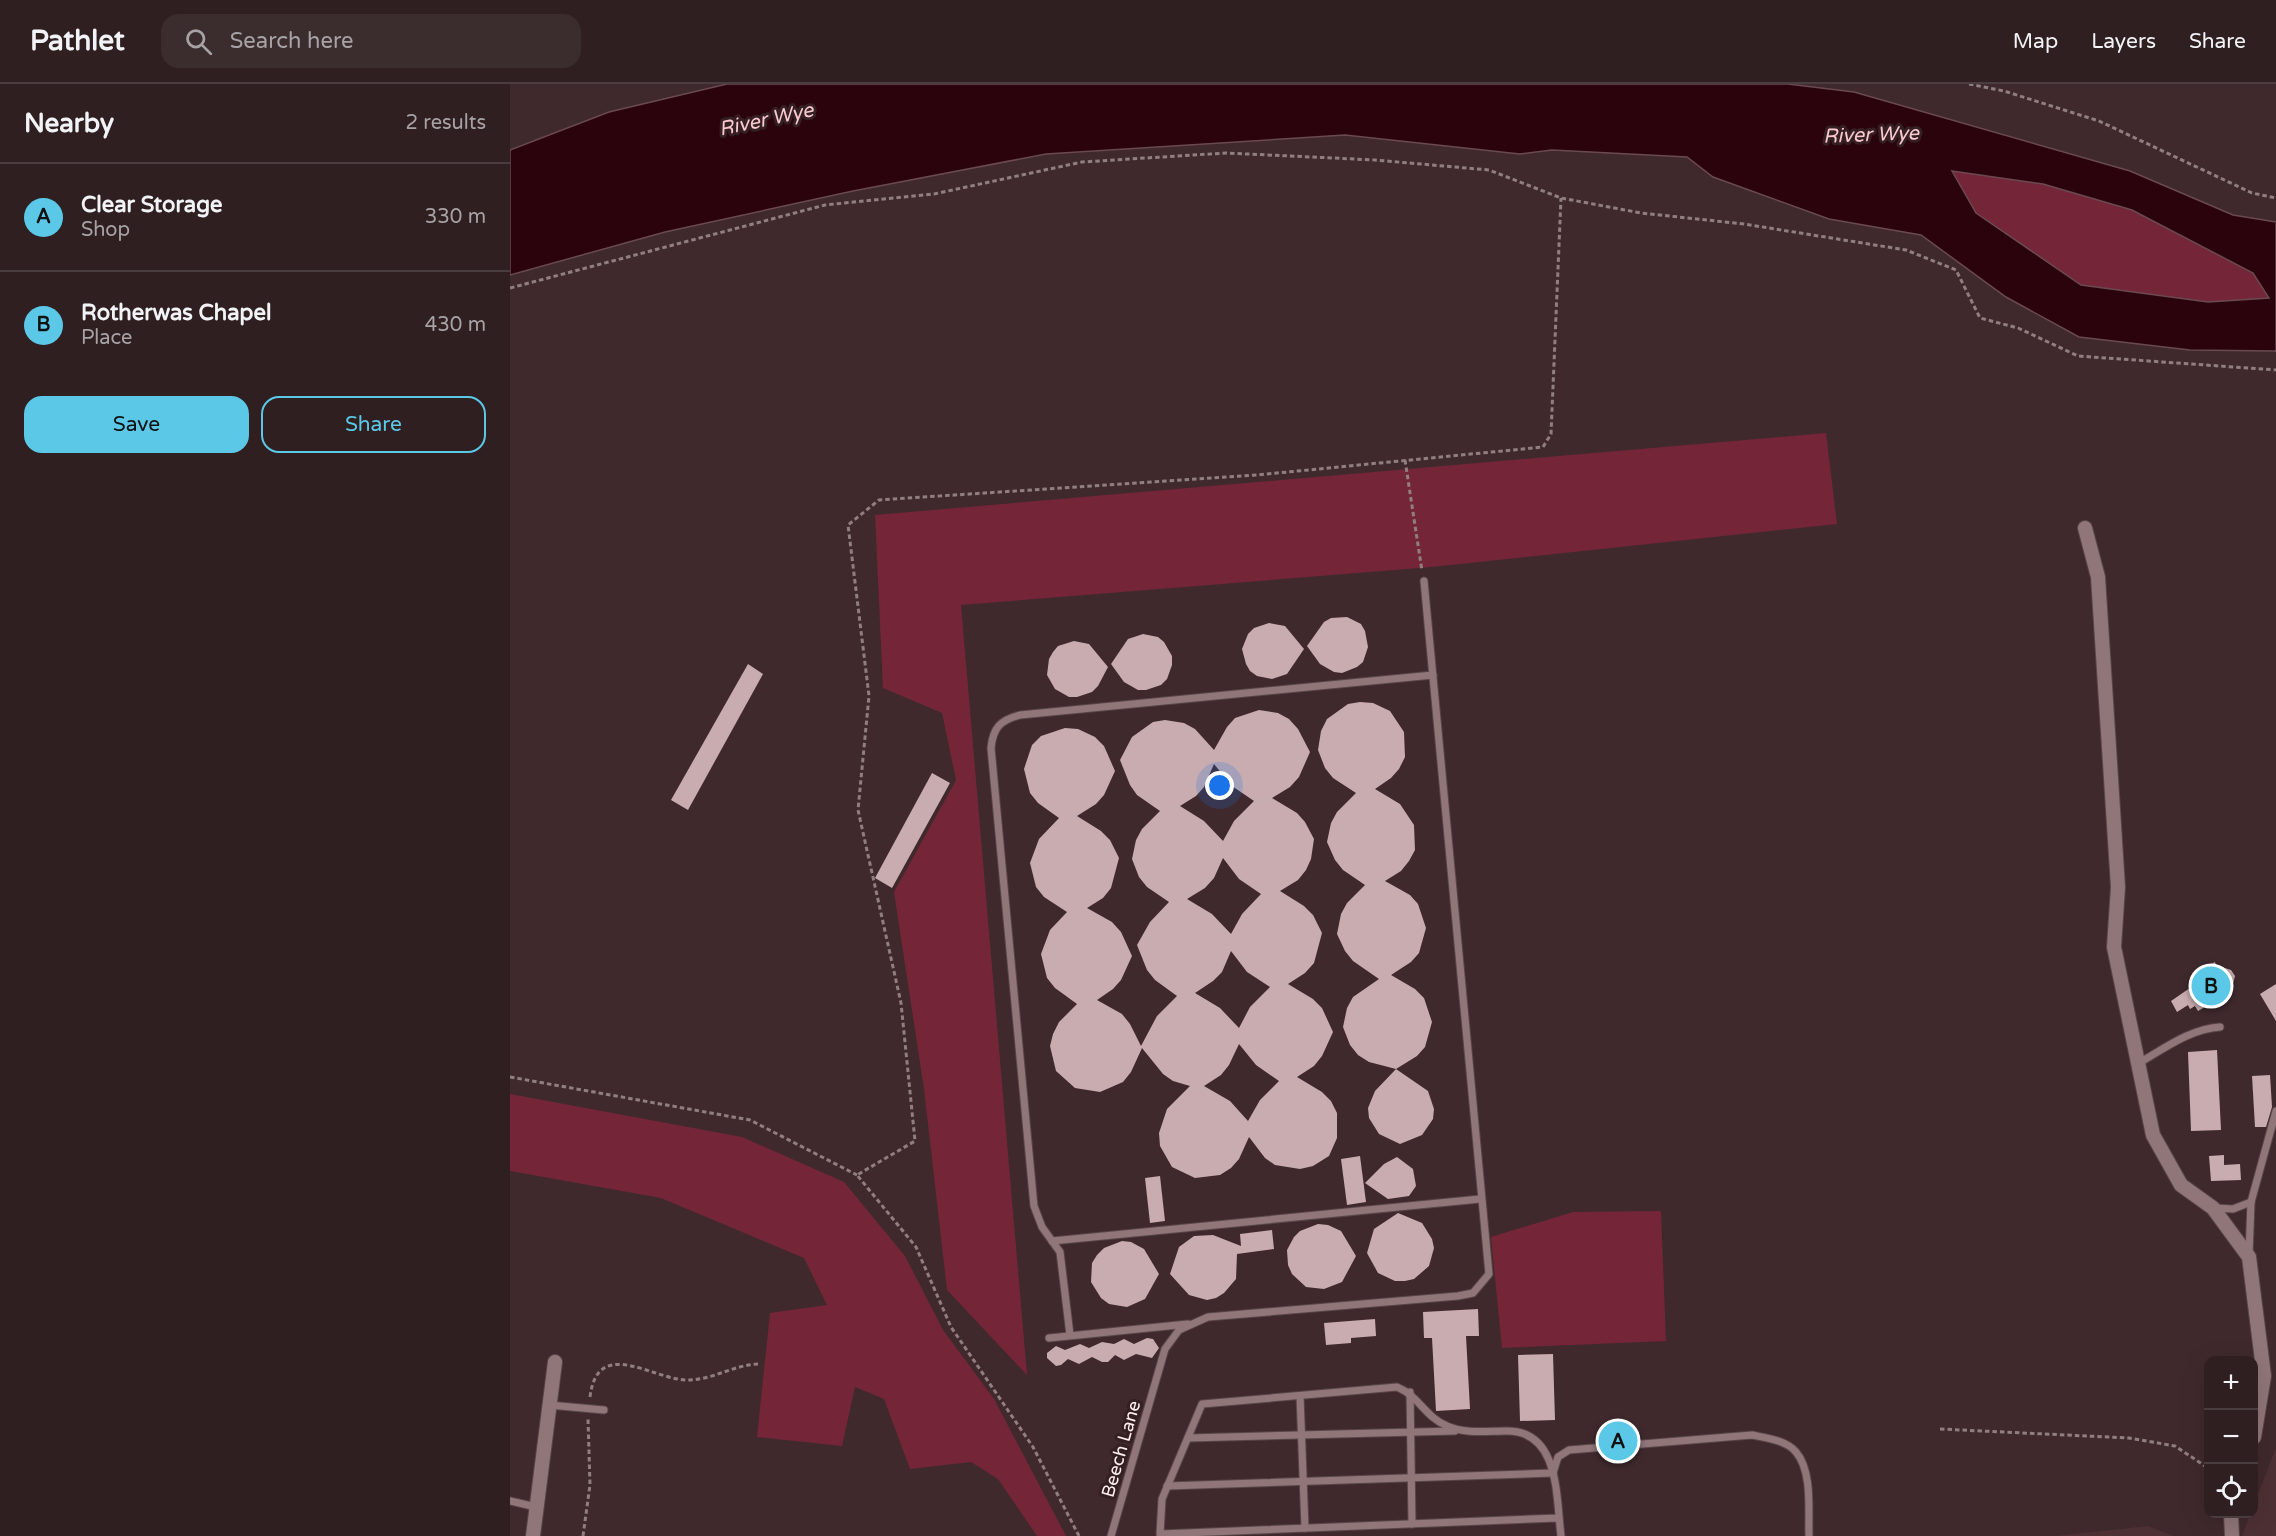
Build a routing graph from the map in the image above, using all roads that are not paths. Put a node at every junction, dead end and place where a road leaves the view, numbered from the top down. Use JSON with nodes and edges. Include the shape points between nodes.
{"nodes":[{"id":1,"x":2085,"y":528,"type":"dead end"},
{"id":2,"x":1424,"y":581,"type":"road end"},
{"id":3,"x":1433,"y":675,"type":"junction"},
{"id":4,"x":2220,"y":1027,"type":"dead end"},
{"id":5,"x":2139,"y":1063,"type":"junction"},
{"id":6,"x":2276,"y":1111,"type":"edge"},
{"id":7,"x":2273,"y":1140,"type":"edge"},
{"id":8,"x":1480,"y":1199,"type":"junction"},
{"id":9,"x":2251,"y":1202,"type":"junction"},
{"id":10,"x":2213,"y":1208,"type":"junction"},
{"id":11,"x":1052,"y":1240,"type":"junction"},
{"id":12,"x":2249,"y":1257,"type":"junction"},
{"id":13,"x":1190,"y":1323,"type":"junction"},
{"id":14,"x":1070,"y":1335,"type":"junction"},
{"id":15,"x":1049,"y":1338,"type":"dead end"},
{"id":16,"x":555,"y":1362,"type":"dead end"},
{"id":17,"x":1410,"y":1392,"type":"junction"},
{"id":18,"x":1300,"y":1396,"type":"junction"},
{"id":19,"x":549,"y":1405,"type":"junction"},
{"id":20,"x":604,"y":1410,"type":"dead end"},
{"id":21,"x":2258,"y":1410,"type":"edge"},
{"id":22,"x":1466,"y":1431,"type":"junction"},
{"id":23,"x":1410,"y":1432,"type":"junction"},
{"id":24,"x":1301,"y":1435,"type":"junction"},
{"id":25,"x":1188,"y":1438,"type":"junction"},
{"id":26,"x":1553,"y":1473,"type":"junction"},
{"id":27,"x":1411,"y":1478,"type":"junction"},
{"id":28,"x":1303,"y":1482,"type":"junction"},
{"id":29,"x":1167,"y":1486,"type":"junction"},
{"id":30,"x":510,"y":1501,"type":"edge"},
{"id":31,"x":536,"y":1507,"type":"junction"},
{"id":32,"x":1558,"y":1518,"type":"junction"},
{"id":33,"x":2231,"y":1518,"type":"edge"},
{"id":34,"x":1412,"y":1524,"type":"junction"},
{"id":35,"x":1305,"y":1528,"type":"junction"},
{"id":36,"x":533,"y":1536,"type":"edge"},
{"id":37,"x":1111,"y":1536,"type":"edge"},
{"id":38,"x":1561,"y":1536,"type":"edge"},
{"id":39,"x":1809,"y":1536,"type":"edge"},
{"id":40,"x":2232,"y":1536,"type":"edge"}],
"edges":[{"from":1,"to":5,"type":"street","via":[[2100,601],[2118,887],[2114,947]]},
{"from":2,"to":3,"type":"lane"},
{"from":3,"to":8,"type":"lane"},
{"from":3,"to":11,"type":"lane","via":[[1020,715],[1008,718],[994,730],[991,748],[1034,1206]]},
{"from":4,"to":5,"type":"lane","via":[[2182,1037]]},
{"from":5,"to":10,"type":"street","via":[[2153,1135],[2181,1185]]},
{"from":6,"to":7,"type":"lane"},
{"from":7,"to":9,"type":"lane"},
{"from":8,"to":11,"type":"lane"},
{"from":8,"to":13,"type":"lane","via":[[1489,1274],[1473,1293],[1208,1317]]},
{"from":9,"to":10,"type":"lane","via":[[2233,1209]]},
{"from":9,"to":12,"type":"lane"},
{"from":10,"to":12,"type":"street"},
{"from":11,"to":14,"type":"lane","via":[[1060,1252]]},
{"from":12,"to":21,"type":"street","via":[[2264,1376]]},
{"from":13,"to":14,"type":"lane"},
{"from":13,"to":37,"type":"lane","name":"Beech Lane","via":[[1179,1330],[1165,1349]]},
{"from":14,"to":15,"type":"lane"},
{"from":16,"to":19,"type":"street"},
{"from":17,"to":18,"type":"lane","via":[[1397,1387]]},
{"from":17,"to":22,"type":"lane","via":[[1430,1417]]},
{"from":17,"to":23,"type":"lane"},
{"from":18,"to":24,"type":"lane"},
{"from":18,"to":25,"type":"lane","via":[[1202,1404]]},
{"from":19,"to":20,"type":"lane"},
{"from":19,"to":31,"type":"street"},
{"from":22,"to":23,"type":"lane"},
{"from":22,"to":26,"type":"lane","via":[[1530,1435],[1549,1458]]},
{"from":23,"to":24,"type":"lane"},
{"from":23,"to":27,"type":"lane"},
{"from":24,"to":25,"type":"lane"},
{"from":24,"to":28,"type":"lane"},
{"from":25,"to":29,"type":"lane"},
{"from":26,"to":27,"type":"lane"},
{"from":26,"to":32,"type":"lane"},
{"from":26,"to":39,"type":"lane","via":[[1558,1457],[1569,1450],[1752,1435],[1777,1441],[1795,1451],[1805,1471]]},
{"from":27,"to":28,"type":"lane"},
{"from":27,"to":34,"type":"lane"},
{"from":28,"to":29,"type":"lane"},
{"from":28,"to":35,"type":"lane"},
{"from":29,"to":35,"type":"lane","via":[[1162,1499],[1160,1534]]},
{"from":30,"to":31,"type":"lane"},
{"from":31,"to":36,"type":"street"},
{"from":32,"to":34,"type":"lane"},
{"from":32,"to":38,"type":"lane"},
{"from":33,"to":40,"type":"street"},
{"from":34,"to":35,"type":"lane"}]}
